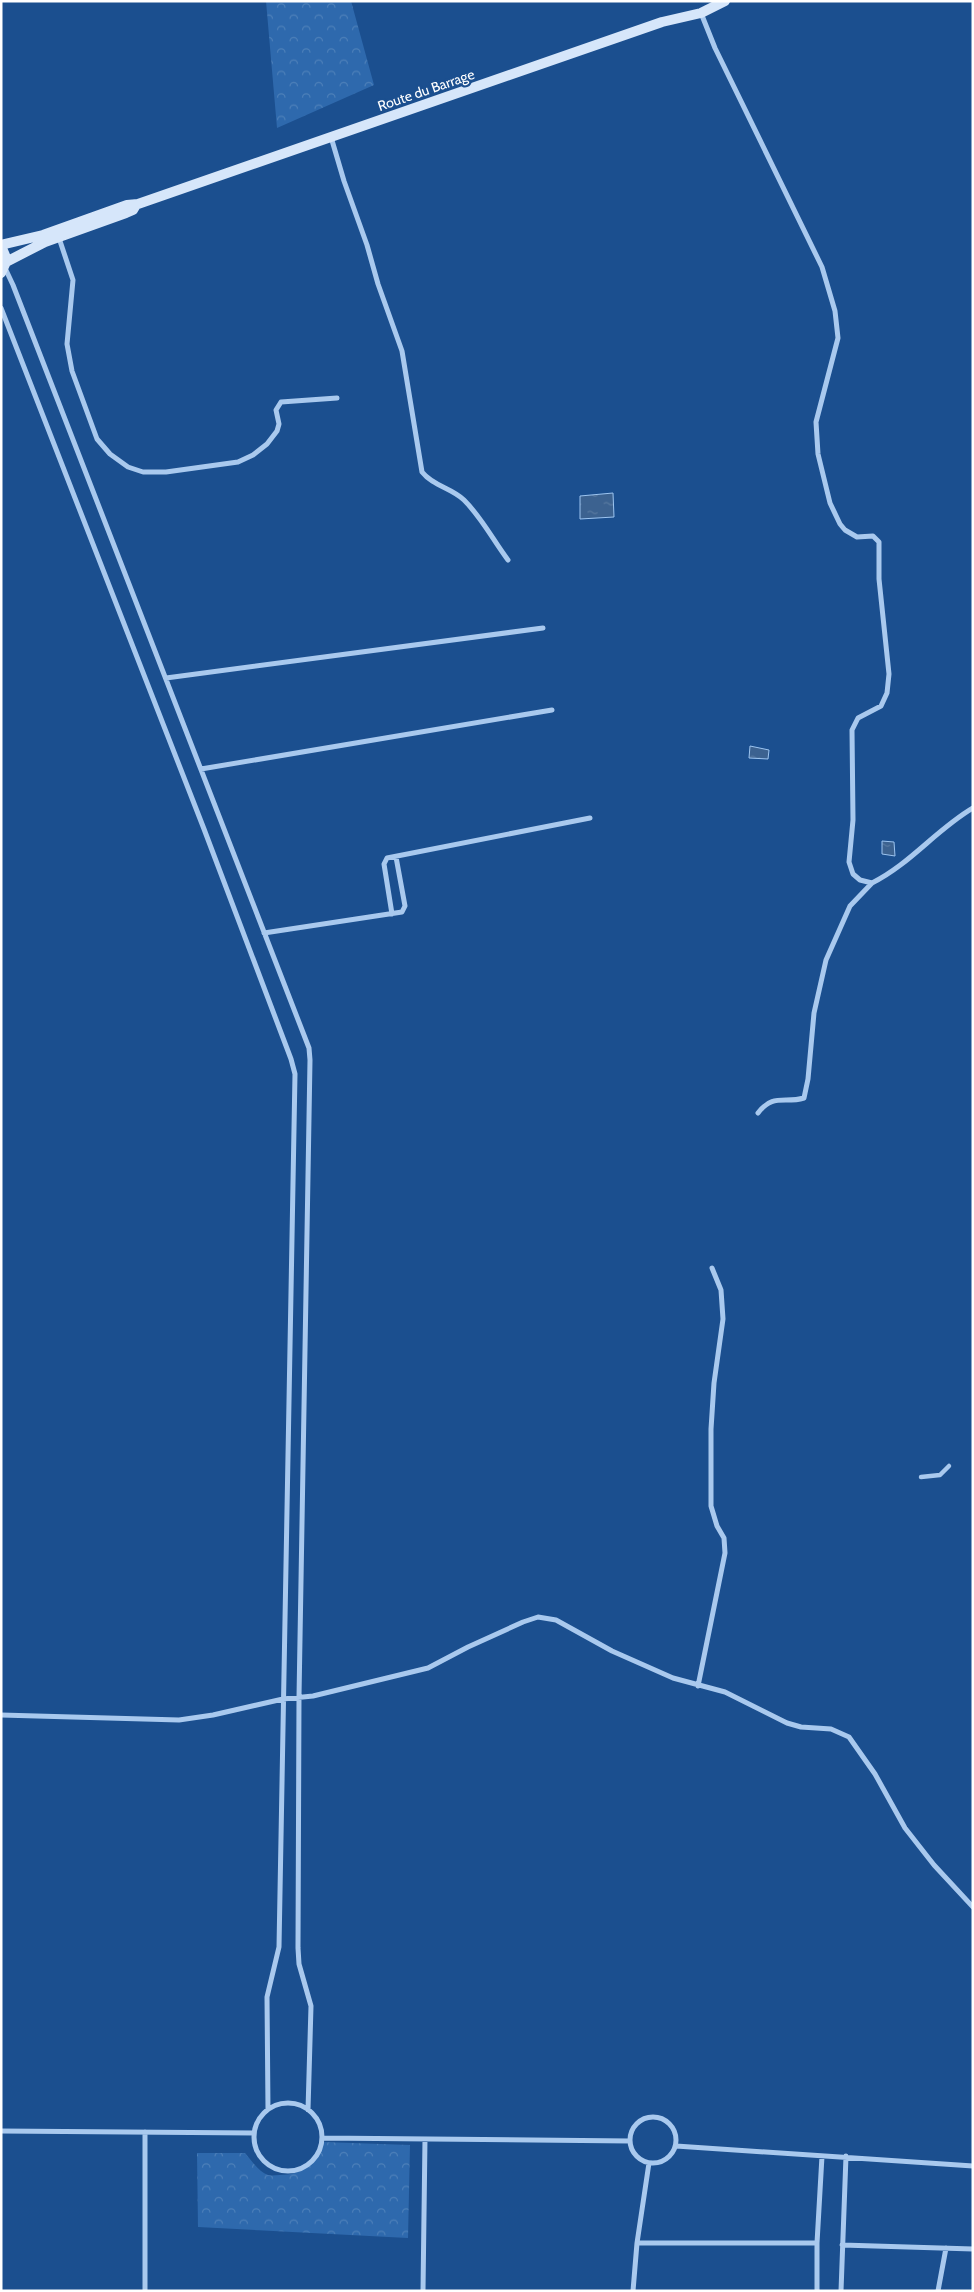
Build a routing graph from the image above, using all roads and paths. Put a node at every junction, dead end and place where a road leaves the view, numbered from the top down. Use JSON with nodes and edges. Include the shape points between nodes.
{"nodes":[{"id":1,"x":725,"y":1,"type":"edge"},
{"id":2,"x":701,"y":13,"type":"junction"},
{"id":3,"x":331,"y":137,"type":"junction"},
{"id":4,"x":136,"y":205,"type":"junction"},
{"id":5,"x":58,"y":238,"type":"junction"},
{"id":6,"x":1,"y":246,"type":"edge"},
{"id":7,"x":4,"y":268,"type":"edge"},
{"id":8,"x":1,"y":308,"type":"edge"},
{"id":9,"x":337,"y":398,"type":"dead end"},
{"id":10,"x":508,"y":560,"type":"dead end"},
{"id":11,"x":543,"y":628,"type":"dead end"},
{"id":12,"x":166,"y":678,"type":"junction"},
{"id":13,"x":552,"y":710,"type":"dead end"},
{"id":14,"x":201,"y":769,"type":"junction"},
{"id":15,"x":973,"y":808,"type":"edge"},
{"id":16,"x":590,"y":818,"type":"dead end"},
{"id":17,"x":396,"y":857,"type":"junction"},
{"id":18,"x":872,"y":883,"type":"junction"},
{"id":19,"x":392,"y":914,"type":"junction"},
{"id":20,"x":264,"y":933,"type":"junction"},
{"id":21,"x":758,"y":1113,"type":"dead end"},
{"id":22,"x":712,"y":1268,"type":"dead end"},
{"id":23,"x":949,"y":1466,"type":"dead end"},
{"id":24,"x":921,"y":1478,"type":"dead end"},
{"id":25,"x":698,"y":1686,"type":"junction"},
{"id":26,"x":298,"y":1697,"type":"junction"},
{"id":27,"x":283,"y":1699,"type":"junction"},
{"id":28,"x":1,"y":1715,"type":"edge"},
{"id":29,"x":973,"y":1907,"type":"edge"},
{"id":30,"x":268,"y":2109,"type":"junction"},
{"id":31,"x":308,"y":2110,"type":"junction"},
{"id":32,"x":1,"y":2131,"type":"edge"},
{"id":33,"x":146,"y":2132,"type":"junction"},
{"id":34,"x":254,"y":2133,"type":"junction"},
{"id":35,"x":322,"y":2138,"type":"junction"},
{"id":36,"x":425,"y":2140,"type":"junction"},
{"id":37,"x":630,"y":2141,"type":"junction"},
{"id":38,"x":676,"y":2146,"type":"junction"},
{"id":39,"x":822,"y":2156,"type":"junction"},
{"id":40,"x":846,"y":2156,"type":"junction"},
{"id":41,"x":649,"y":2163,"type":"junction"},
{"id":42,"x":973,"y":2166,"type":"edge"},
{"id":43,"x":638,"y":2243,"type":"junction"},
{"id":44,"x":817,"y":2243,"type":"junction"},
{"id":45,"x":842,"y":2245,"type":"junction"},
{"id":46,"x":946,"y":2248,"type":"junction"},
{"id":47,"x":973,"y":2249,"type":"edge"},
{"id":48,"x":145,"y":2291,"type":"edge"},
{"id":49,"x":423,"y":2291,"type":"edge"},
{"id":50,"x":634,"y":2291,"type":"edge"},
{"id":51,"x":817,"y":2291,"type":"edge"},
{"id":52,"x":840,"y":2291,"type":"edge"},
{"id":53,"x":938,"y":2291,"type":"edge"}],
"edges":[{"from":1,"to":2,"type":"main road","name":"Route du Barrage"},
{"from":2,"to":3,"type":"main road","name":"Route du Barrage","via":[[662,22]]},
{"from":2,"to":18,"type":"street","via":[[815,249],[835,311],[838,338],[816,422],[818,454],[828,497],[840,524],[856,537],[873,536],[879,542],[878,579],[888,658],[889,685],[883,703],[858,718],[852,730],[853,820],[849,862],[853,874]]},
{"from":3,"to":4,"type":"main road","name":"Route du Barrage"},
{"from":3,"to":10,"type":"street","via":[[402,351],[422,472],[435,484],[462,498],[483,522]]},
{"from":4,"to":5,"type":"main road","name":"Route du Barrage","via":[[123,215]]},
{"from":4,"to":6,"type":"main road","name":"Route du Barrage","via":[[127,204],[52,232]]},
{"from":5,"to":7,"type":"main road","name":"Route du Barrage","via":[[23,252]]},
{"from":5,"to":9,"type":"street","via":[[73,280],[67,344],[72,371],[97,439],[110,454],[128,466],[144,472],[166,472],[238,462],[266,444],[276,431],[279,424],[276,410],[281,402]]},
{"from":6,"to":7,"type":"main road","name":"Route du Barrage","via":[[6,253]]},
{"from":7,"to":12,"type":"street"},
{"from":8,"to":27,"type":"street","via":[[204,829],[295,1074]]},
{"from":11,"to":12,"type":"street"},
{"from":12,"to":14,"type":"street"},
{"from":13,"to":14,"type":"street"},
{"from":14,"to":20,"type":"street"},
{"from":15,"to":18,"type":"street"},
{"from":16,"to":17,"type":"street"},
{"from":17,"to":19,"type":"street","via":[[387,858],[384,864]]},
{"from":17,"to":19,"type":"street","via":[[405,906],[402,912]]},
{"from":18,"to":21,"type":"street","via":[[850,906],[826,960],[814,1013],[804,1098],[772,1101]]},
{"from":19,"to":20,"type":"street"},
{"from":20,"to":26,"type":"street","via":[[310,1060]]},
{"from":22,"to":25,"type":"street","via":[[721,1290],[723,1319],[711,1429],[712,1506],[724,1538],[725,1553]]},
{"from":23,"to":24,"type":"street","via":[[940,1475]]},
{"from":25,"to":26,"type":"street","via":[[612,1651],[556,1620],[538,1617],[428,1668]]},
{"from":25,"to":29,"type":"street","via":[[726,1692],[787,1723],[831,1729],[849,1738],[906,1828]]},
{"from":26,"to":27,"type":"street"},
{"from":26,"to":31,"type":"street","via":[[298,1954],[311,2006]]},
{"from":27,"to":28,"type":"street","via":[[179,1720]]},
{"from":27,"to":30,"type":"street","via":[[279,1947],[267,1997]]},
{"from":30,"to":31,"type":"street","via":[[281,2104],[296,2104]]},
{"from":30,"to":34,"type":"street","via":[[258,2119]]},
{"from":31,"to":35,"type":"street","via":[[318,2122]]},
{"from":32,"to":33,"type":"street"},
{"from":33,"to":34,"type":"street"},
{"from":33,"to":48,"type":"street"},
{"from":34,"to":35,"type":"street","via":[[261,2159],[285,2171],[299,2170],[311,2162],[319,2151]]},
{"from":35,"to":36,"type":"street"},
{"from":36,"to":37,"type":"street"},
{"from":36,"to":49,"type":"street"},
{"from":37,"to":38,"type":"street","via":[[632,2130],[639,2121],[650,2117],[662,2118],[676,2135]]},
{"from":37,"to":41,"type":"street","via":[[636,2156]]},
{"from":38,"to":39,"type":"street"},
{"from":38,"to":41,"type":"street","via":[[670,2156],[660,2162]]},
{"from":39,"to":40,"type":"street"},
{"from":39,"to":44,"type":"street"},
{"from":40,"to":42,"type":"street"},
{"from":40,"to":45,"type":"street"},
{"from":41,"to":43,"type":"street"},
{"from":43,"to":44,"type":"street"},
{"from":43,"to":50,"type":"street"},
{"from":44,"to":51,"type":"street"},
{"from":45,"to":46,"type":"street"},
{"from":45,"to":52,"type":"street"},
{"from":46,"to":47,"type":"street"},
{"from":46,"to":53,"type":"street"}]}
